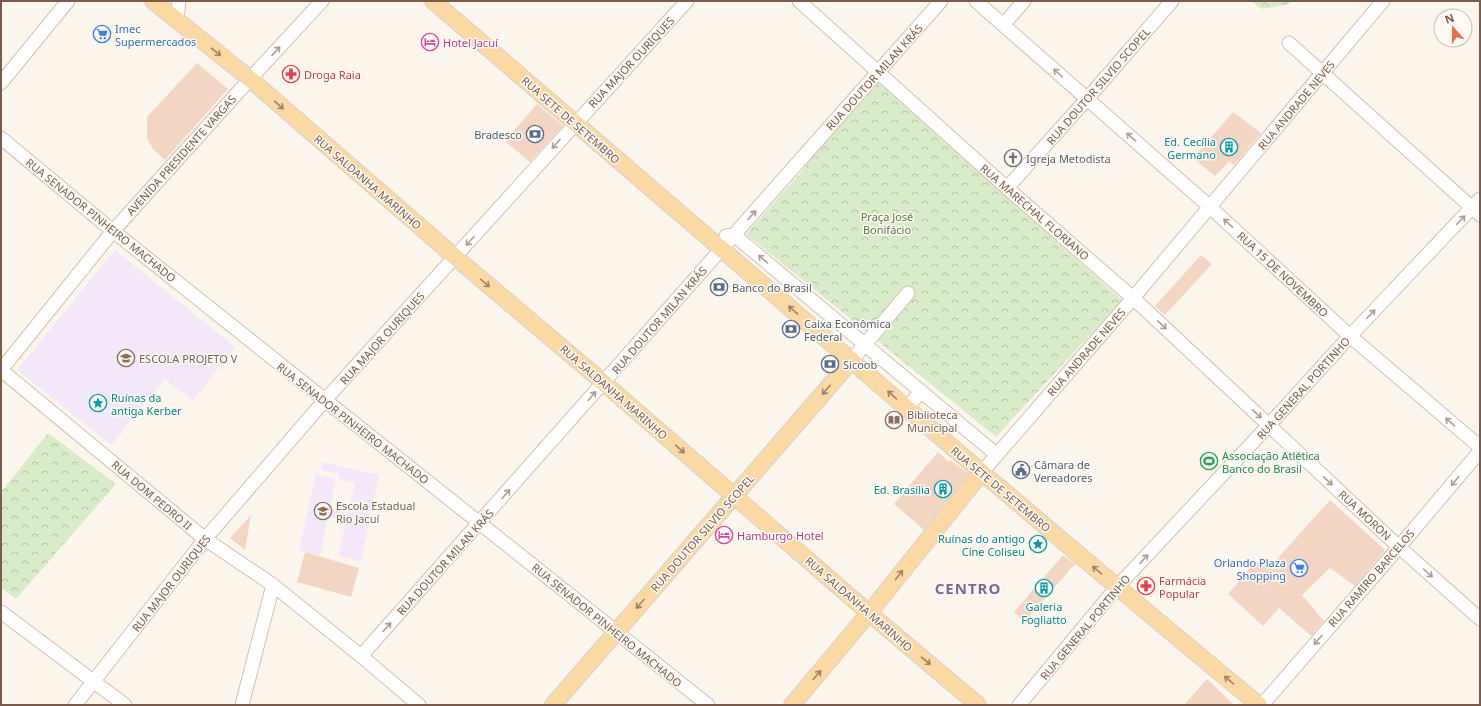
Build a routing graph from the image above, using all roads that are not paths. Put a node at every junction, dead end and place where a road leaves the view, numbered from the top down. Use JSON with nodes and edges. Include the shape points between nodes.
{"nodes":[{"id":1,"x":68,"y":1,"type":"edge"},
{"id":2,"x":153,"y":1,"type":"edge"},
{"id":3,"x":179,"y":1,"type":"edge"},
{"id":4,"x":322,"y":1,"type":"edge"},
{"id":5,"x":432,"y":1,"type":"edge"},
{"id":6,"x":687,"y":1,"type":"edge"},
{"id":7,"x":798,"y":1,"type":"edge"},
{"id":8,"x":941,"y":1,"type":"edge"},
{"id":9,"x":976,"y":1,"type":"edge"},
{"id":10,"x":1024,"y":1,"type":"edge"},
{"id":11,"x":1172,"y":1,"type":"edge"},
{"id":12,"x":1383,"y":1,"type":"edge"},
{"id":13,"x":177,"y":19,"type":"junction"},
{"id":14,"x":1004,"y":24,"type":"junction"},
{"id":15,"x":1289,"y":43,"type":"dead end"},
{"id":16,"x":878,"y":73,"type":"junction"},
{"id":17,"x":1323,"y":74,"type":"junction"},
{"id":18,"x":250,"y":79,"type":"junction"},
{"id":19,"x":1,"y":83,"type":"edge"},
{"id":20,"x":1087,"y":99,"type":"junction"},
{"id":21,"x":575,"y":123,"type":"junction"},
{"id":22,"x":1,"y":138,"type":"edge"},
{"id":23,"x":1007,"y":188,"type":"junction"},
{"id":24,"x":1210,"y":207,"type":"junction"},
{"id":25,"x":1478,"y":207,"type":"edge"},
{"id":26,"x":113,"y":231,"type":"junction"},
{"id":27,"x":734,"y":235,"type":"junction"},
{"id":28,"x":716,"y":244,"type":"junction"},
{"id":29,"x":455,"y":258,"type":"junction"},
{"id":30,"x":784,"y":277,"type":"junction"},
{"id":31,"x":771,"y":291,"type":"junction"},
{"id":32,"x":908,"y":293,"type":"dead end"},
{"id":33,"x":1133,"y":298,"type":"junction"},
{"id":34,"x":1350,"y":336,"type":"junction"},
{"id":35,"x":865,"y":345,"type":"junction"},
{"id":36,"x":852,"y":360,"type":"junction"},
{"id":37,"x":1,"y":370,"type":"edge"},
{"id":38,"x":604,"y":383,"type":"junction"},
{"id":39,"x":921,"y":391,"type":"junction"},
{"id":40,"x":325,"y":400,"type":"junction"},
{"id":41,"x":907,"y":408,"type":"junction"},
{"id":42,"x":1269,"y":425,"type":"junction"},
{"id":43,"x":1480,"y":447,"type":"edge"},
{"id":44,"x":1480,"y":451,"type":"edge"},
{"id":45,"x":997,"y":455,"type":"junction"},
{"id":46,"x":982,"y":472,"type":"junction"},
{"id":47,"x":734,"y":496,"type":"junction"},
{"id":48,"x":480,"y":523,"type":"junction"},
{"id":49,"x":205,"y":538,"type":"junction"},
{"id":50,"x":1399,"y":547,"type":"junction"},
{"id":51,"x":273,"y":585,"type":"junction"},
{"id":52,"x":1117,"y":588,"type":"junction"},
{"id":53,"x":1,"y":612,"type":"edge"},
{"id":54,"x":869,"y":613,"type":"junction"},
{"id":55,"x":1480,"y":620,"type":"edge"},
{"id":56,"x":616,"y":633,"type":"junction"},
{"id":57,"x":362,"y":656,"type":"junction"},
{"id":58,"x":94,"y":681,"type":"junction"},
{"id":59,"x":75,"y":705,"type":"edge"},
{"id":60,"x":125,"y":705,"type":"edge"},
{"id":61,"x":242,"y":705,"type":"edge"},
{"id":62,"x":419,"y":705,"type":"edge"},
{"id":63,"x":553,"y":705,"type":"edge"},
{"id":64,"x":708,"y":705,"type":"edge"},
{"id":65,"x":792,"y":705,"type":"edge"},
{"id":66,"x":978,"y":705,"type":"edge"},
{"id":67,"x":1020,"y":705,"type":"edge"},
{"id":68,"x":1261,"y":705,"type":"edge"}],
"edges":[{"from":1,"to":19,"type":"street"},
{"from":2,"to":13,"type":"main road","name":"RUA SALDANHA MARINHO"},
{"from":3,"to":13,"type":"street"},
{"from":18,"to":4,"type":"street","name":"AVENIDA PRESIDENTE VARGAS","one_way":true},
{"from":5,"to":21,"type":"main road","name":"RUA SETE DE SETEMBRO"},
{"from":6,"to":21,"type":"street","name":"RUA MAJOR OURIQUES"},
{"from":7,"to":16,"type":"street","name":"RUA MARECHAL FLORIANO"},
{"from":8,"to":16,"type":"street","name":"RUA DOUTOR MILAN KRÁS"},
{"from":9,"to":14,"type":"street","name":"RUA 15 DE NOVEMBRO"},
{"from":10,"to":14,"type":"street"},
{"from":11,"to":20,"type":"street","name":"RUA DOUTOR SILVIO SCOPEL"},
{"from":12,"to":17,"type":"street","name":"RUA ANDRADE NEVES"},
{"from":13,"to":18,"type":"main road","name":"RUA SALDANHA MARINHO","one_way":true},
{"from":20,"to":14,"type":"street","name":"RUA 15 DE NOVEMBRO","one_way":true},
{"from":15,"to":17,"type":"street"},
{"from":16,"to":23,"type":"street","name":"RUA MARECHAL FLORIANO"},
{"from":27,"to":16,"type":"street","name":"RUA DOUTOR MILAN KRÁS","one_way":true},
{"from":17,"to":24,"type":"street","name":"RUA ANDRADE NEVES"},
{"from":17,"to":25,"type":"street"},
{"from":18,"to":26,"type":"street","name":"AVENIDA PRESIDENTE VARGAS"},
{"from":18,"to":29,"type":"main road","name":"RUA SALDANHA MARINHO","one_way":true},
{"from":20,"to":23,"type":"street","name":"RUA DOUTOR SILVIO SCOPEL"},
{"from":24,"to":20,"type":"street","name":"RUA 15 DE NOVEMBRO","one_way":true},
{"from":21,"to":28,"type":"main road","name":"RUA SETE DE SETEMBRO"},
{"from":21,"to":29,"type":"street","name":"RUA MAJOR OURIQUES","one_way":true},
{"from":22,"to":26,"type":"street","name":"RUA SENADOR PINHEIRO MACHADO"},
{"from":23,"to":33,"type":"street","name":"RUA MARECHAL FLORIANO"},
{"from":24,"to":33,"type":"street","name":"RUA ANDRADE NEVES"},
{"from":34,"to":24,"type":"street","name":"RUA 15 DE NOVEMBRO","one_way":true},
{"from":34,"to":25,"type":"street","name":"RUA GENERAL PORTINHO","one_way":true},
{"from":26,"to":37,"type":"street","name":"AVENIDA PRESIDENTE VARGAS"},
{"from":26,"to":40,"type":"street","name":"RUA SENADOR PINHEIRO MACHADO"},
{"from":27,"to":28,"type":"street","name":"RUA DOUTOR MILAN KRÁS"},
{"from":30,"to":27,"type":"street","one_way":true},
{"from":28,"to":31,"type":"main road","name":"RUA SETE DE SETEMBRO"},
{"from":28,"to":38,"type":"street","name":"RUA DOUTOR MILAN KRÁS"},
{"from":29,"to":38,"type":"main road","name":"RUA SALDANHA MARINHO","one_way":true},
{"from":29,"to":40,"type":"street","name":"RUA MAJOR OURIQUES"},
{"from":30,"to":31,"type":"street"},
{"from":30,"to":35,"type":"street"},
{"from":36,"to":31,"type":"main road","name":"RUA SETE DE SETEMBRO","one_way":true},
{"from":32,"to":35,"type":"street"},
{"from":33,"to":42,"type":"street","name":"RUA MARECHAL FLORIANO","one_way":true},
{"from":33,"to":45,"type":"street","name":"RUA ANDRADE NEVES"},
{"from":34,"to":42,"type":"street","name":"RUA GENERAL PORTINHO"},
{"from":43,"to":34,"type":"street","name":"RUA 15 DE NOVEMBRO","one_way":true},
{"from":35,"to":36,"type":"street"},
{"from":35,"to":39,"type":"street"},
{"from":41,"to":36,"type":"main road","name":"RUA SETE DE SETEMBRO","one_way":true},
{"from":36,"to":47,"type":"main road","name":"RUA DOUTOR SILVIO SCOPEL","one_way":true},
{"from":37,"to":49,"type":"street","name":"RUA DOM PEDRO II"},
{"from":38,"to":47,"type":"main road","name":"RUA SALDANHA MARINHO","one_way":true},
{"from":48,"to":38,"type":"street","name":"RUA DOUTOR MILAN KRÁS","one_way":true},
{"from":39,"to":41,"type":"street"},
{"from":39,"to":45,"type":"street"},
{"from":40,"to":48,"type":"street","name":"RUA SENADOR PINHEIRO MACHADO"},
{"from":40,"to":49,"type":"street","name":"RUA MAJOR OURIQUES"},
{"from":41,"to":46,"type":"main road","name":"RUA SETE DE SETEMBRO"},
{"from":42,"to":50,"type":"street","name":"RUA MORON","one_way":true},
{"from":52,"to":42,"type":"street","name":"RUA GENERAL PORTINHO","one_way":true},
{"from":44,"to":50,"type":"street","name":"RUA RAMIRO BARCELOS","one_way":true},
{"from":45,"to":46,"type":"street","name":"RUA ANDRADE NEVES"},
{"from":52,"to":46,"type":"main road","name":"RUA SETE DE SETEMBRO","one_way":true},
{"from":54,"to":46,"type":"main road","name":"RUA ANDRADE NEVES","one_way":true},
{"from":47,"to":54,"type":"main road","name":"RUA SALDANHA MARINHO"},
{"from":47,"to":56,"type":"main road","name":"RUA DOUTOR SILVIO SCOPEL","one_way":true},
{"from":48,"to":56,"type":"street","name":"RUA SENADOR PINHEIRO MACHADO"},
{"from":57,"to":48,"type":"street","name":"RUA DOUTOR MILAN KRÁS","one_way":true},
{"from":49,"to":51,"type":"street","name":"RUA DOM PEDRO II"},
{"from":49,"to":58,"type":"street","name":"RUA MAJOR OURIQUES"},
{"from":50,"to":55,"type":"street","name":"RUA MORON","one_way":true},
{"from":50,"to":68,"type":"street","name":"RUA RAMIRO BARCELOS","one_way":true},
{"from":51,"to":57,"type":"street","name":"RUA DOM PEDRO II"},
{"from":51,"to":61,"type":"street"},
{"from":52,"to":67,"type":"street","name":"RUA GENERAL PORTINHO"},
{"from":68,"to":52,"type":"main road","name":"RUA SETE DE SETEMBRO","one_way":true},
{"from":53,"to":58,"type":"street"},
{"from":65,"to":54,"type":"main road","name":"RUA ANDRADE NEVES","one_way":true},
{"from":54,"to":66,"type":"main road","name":"RUA SALDANHA MARINHO","one_way":true},
{"from":56,"to":63,"type":"main road","name":"RUA DOUTOR SILVIO SCOPEL"},
{"from":56,"to":64,"type":"street","name":"RUA SENADOR PINHEIRO MACHADO"},
{"from":57,"to":62,"type":"street","name":"RUA DOM PEDRO II"},
{"from":58,"to":59,"type":"street","name":"RUA MAJOR OURIQUES"},
{"from":58,"to":60,"type":"street"}]}
